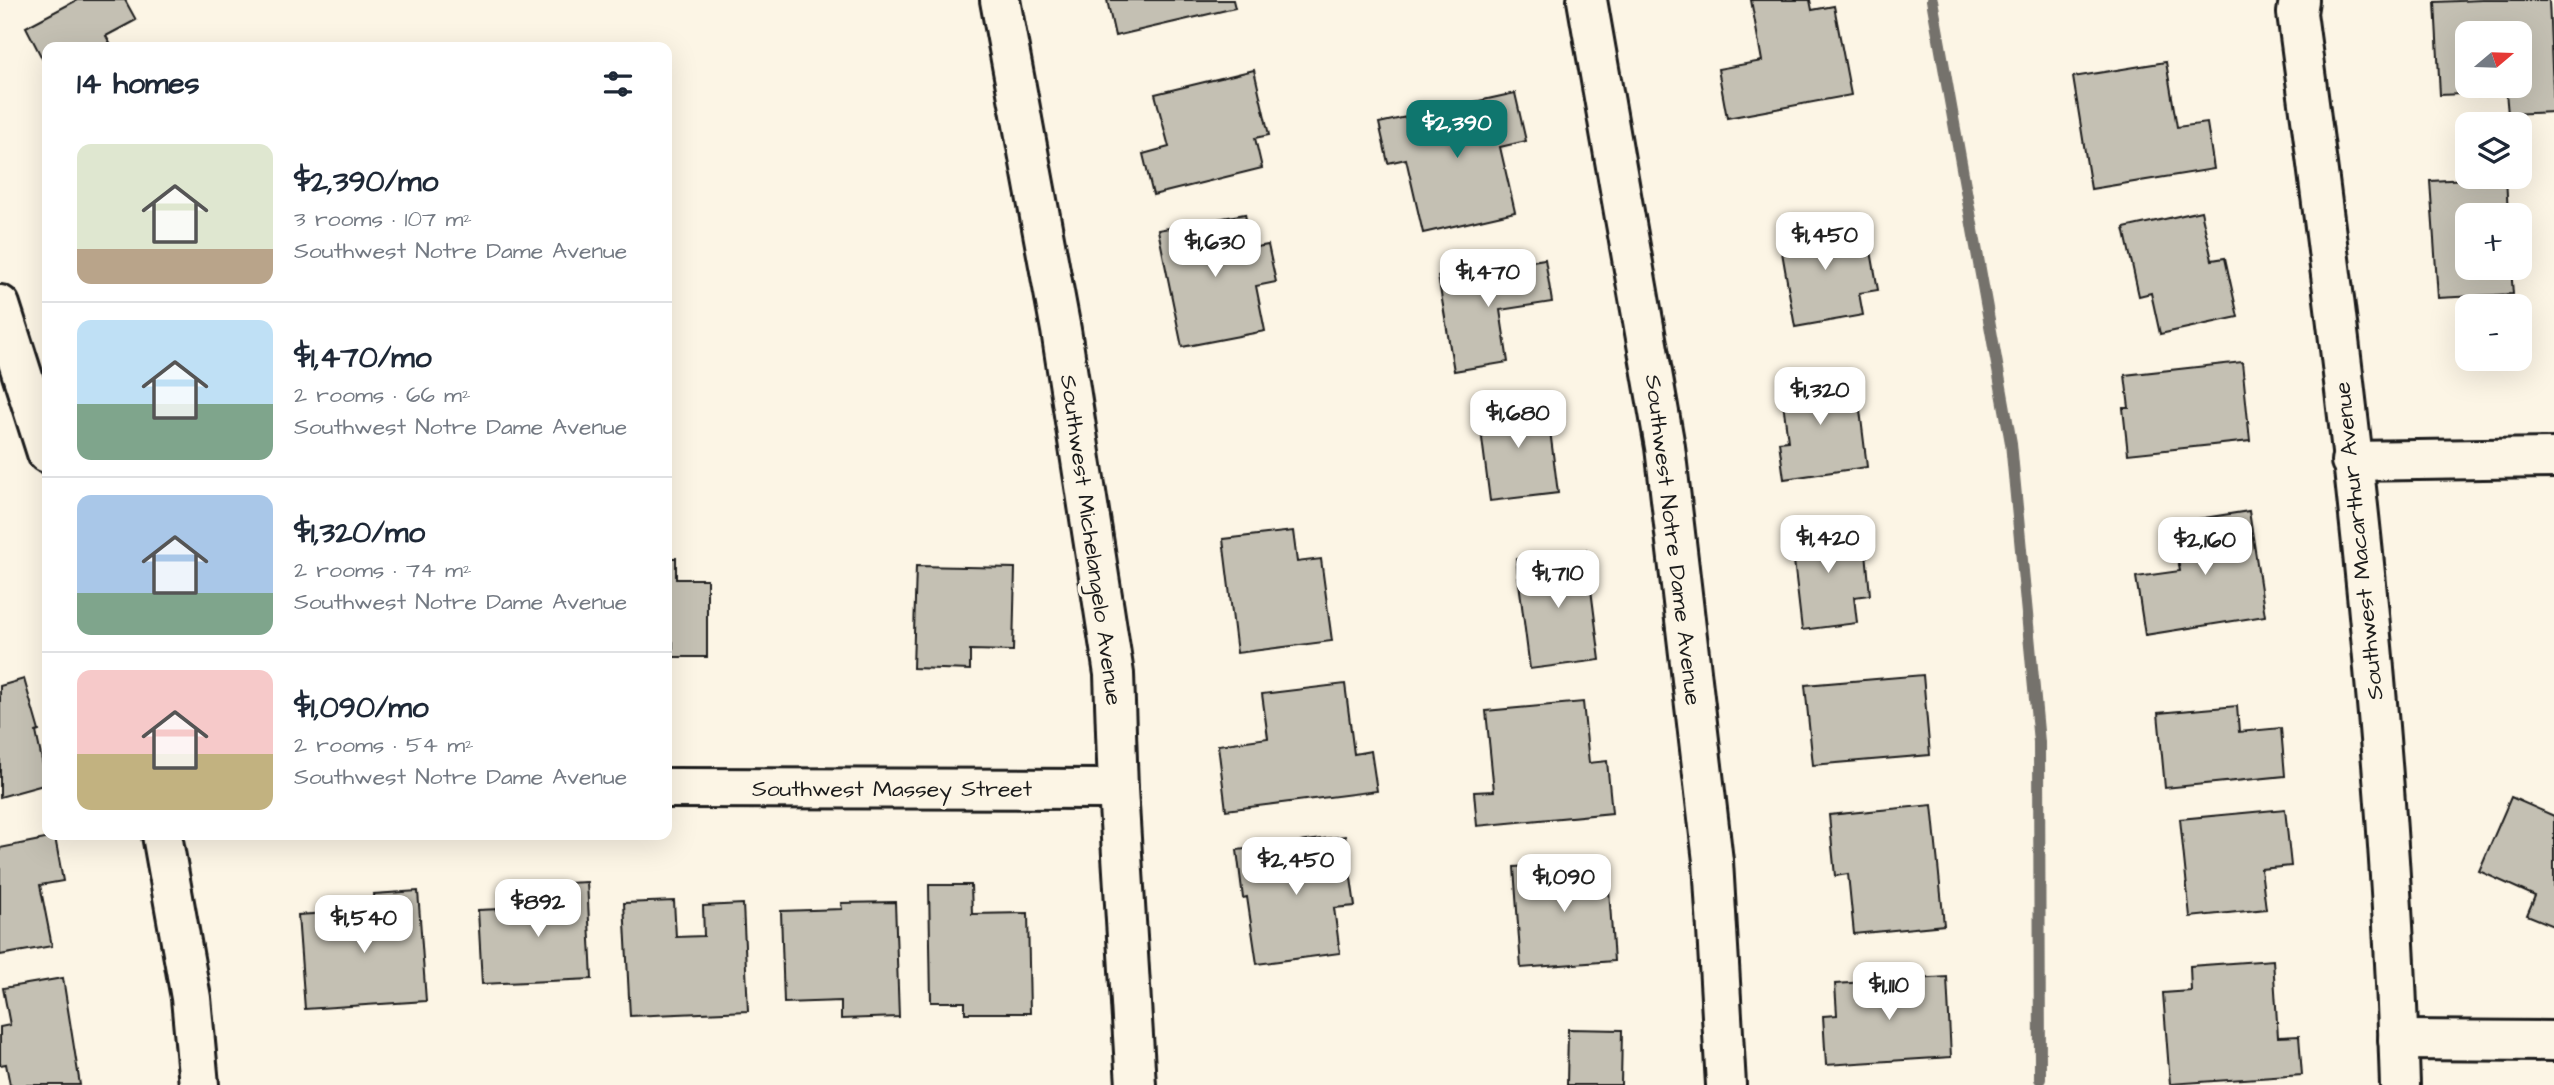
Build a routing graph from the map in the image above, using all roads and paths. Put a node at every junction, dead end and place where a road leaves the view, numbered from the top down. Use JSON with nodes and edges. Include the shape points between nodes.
{"nodes":[{"id":1,"x":1000,"y":0,"type":"edge"},
{"id":2,"x":1587,"y":0,"type":"edge"},
{"id":3,"x":2299,"y":0,"type":"edge"},
{"id":4,"x":0,"y":305,"type":"edge"},
{"id":5,"x":42,"y":437,"type":"edge"},
{"id":6,"x":2554,"y":458,"type":"edge"},
{"id":7,"x":2351,"y":461,"type":"junction"},
{"id":8,"x":672,"y":788,"type":"edge"},
{"id":9,"x":1118,"y":789,"type":"junction"},
{"id":10,"x":163,"y":840,"type":"edge"},
{"id":11,"x":2398,"y":1040,"type":"junction"},
{"id":12,"x":2554,"y":1041,"type":"edge"},
{"id":13,"x":200,"y":1085,"type":"edge"},
{"id":14,"x":1136,"y":1085,"type":"edge"},
{"id":15,"x":1726,"y":1085,"type":"edge"},
{"id":16,"x":2400,"y":1085,"type":"edge"}],
"edges":[{"from":1,"to":9,"type":"street","name":"Southwest Michelangelo Avenue","via":[[1061,330],[1114,674]]},
{"from":2,"to":15,"type":"street","name":"Southwest Notre Dame Avenue","via":[[1665,447],[1713,861]]},
{"from":3,"to":7,"type":"street","name":"Southwest Macarthur Avenue"},
{"from":4,"to":5,"type":"street"},
{"from":6,"to":7,"type":"street"},
{"from":7,"to":11,"type":"street","name":"Southwest Macarthur Avenue","via":[[2390,849]]},
{"from":8,"to":9,"type":"street","name":"Southwest Massey Street"},
{"from":9,"to":14,"type":"street","name":"Southwest Michelangelo Avenue"},
{"from":10,"to":13,"type":"street","via":[[191,998]]},
{"from":11,"to":12,"type":"street"},
{"from":11,"to":16,"type":"street","name":"Southwest Macarthur Avenue"}]}
